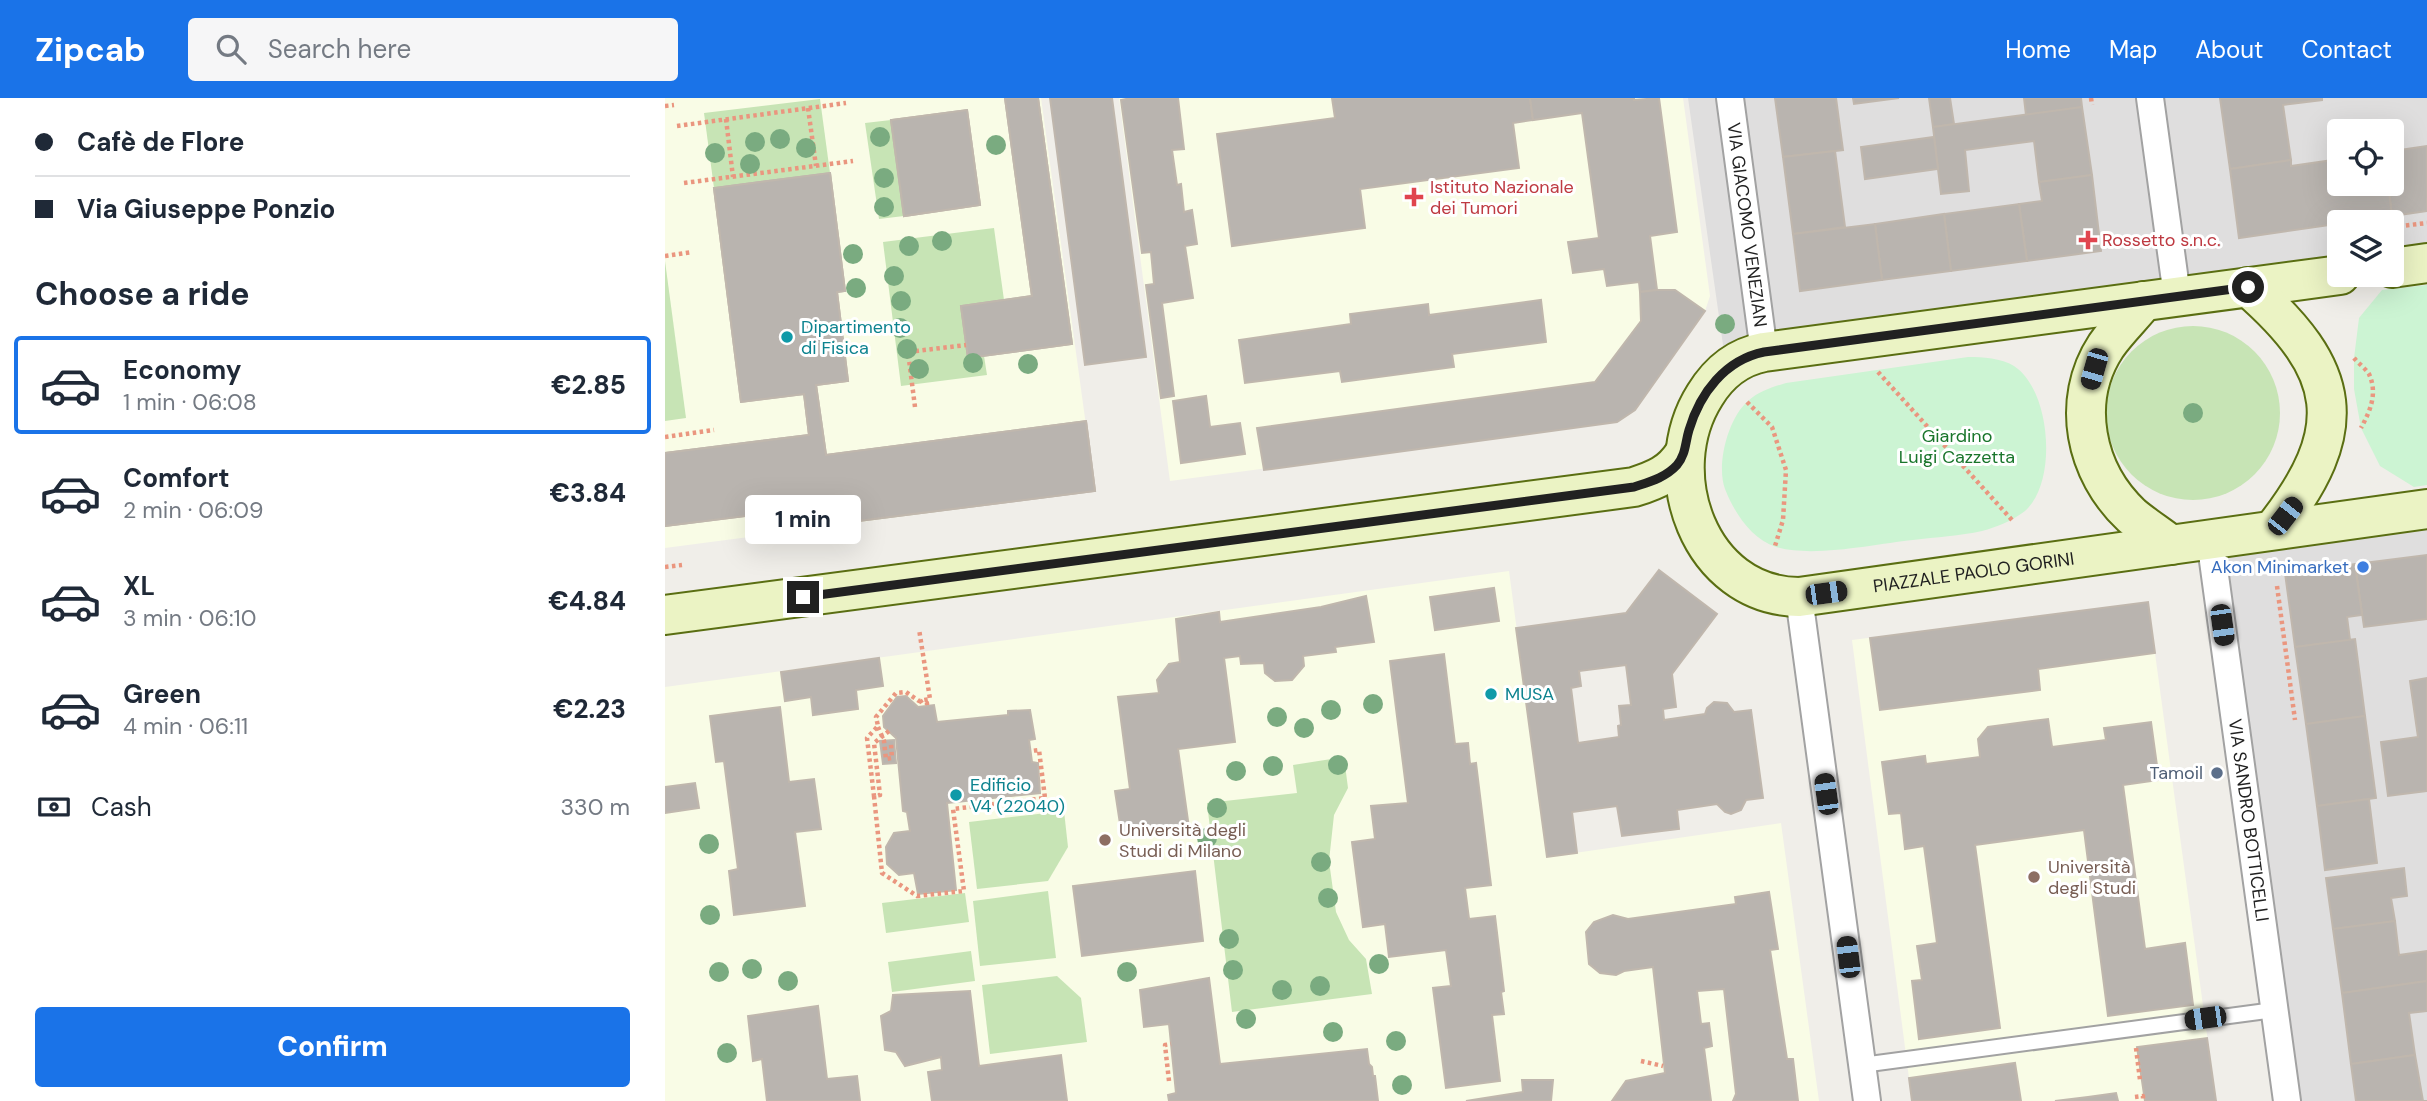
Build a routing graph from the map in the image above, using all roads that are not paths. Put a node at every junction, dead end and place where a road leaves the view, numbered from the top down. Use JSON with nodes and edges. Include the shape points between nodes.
{"nodes":[{"id":1,"x":1730,"y":98,"type":"edge"},
{"id":2,"x":2150,"y":98,"type":"edge"},
{"id":3,"x":2427,"y":263,"type":"edge"},
{"id":4,"x":2404,"y":266,"type":"edge"},
{"id":5,"x":2327,"y":277,"type":"edge"},
{"id":6,"x":2248,"y":287,"type":"junction"},
{"id":7,"x":2161,"y":299,"type":"junction"},
{"id":8,"x":1764,"y":352,"type":"junction"},
{"id":9,"x":1684,"y":454,"type":"junction"},
{"id":10,"x":1634,"y":487,"type":"junction"},
{"id":11,"x":2427,"y":509,"type":"edge"},
{"id":12,"x":1691,"y":511,"type":"junction"},
{"id":13,"x":2273,"y":530,"type":"junction"},
{"id":14,"x":2210,"y":539,"type":"junction"},
{"id":15,"x":2171,"y":545,"type":"junction"},
{"id":16,"x":1799,"y":597,"type":"junction"},
{"id":17,"x":665,"y":615,"type":"edge"},
{"id":18,"x":2274,"y":1010,"type":"junction"},
{"id":19,"x":1862,"y":1065,"type":"junction"},
{"id":20,"x":1867,"y":1101,"type":"edge"},
{"id":21,"x":2287,"y":1101,"type":"edge"}],
"edges":[{"from":1,"to":8,"type":"street","name":"VIA GIACOMO VENEZIAN"},
{"from":2,"to":7,"type":"street"},
{"from":3,"to":4,"type":"street"},
{"from":5,"to":6,"type":"street","name":"PIAZZALE PAOLO GORINI"},
{"from":6,"to":7,"type":"street","name":"PIAZZALE PAOLO GORINI"},
{"from":6,"to":13,"type":"street","via":[[2305,346],[2317,366],[2327,412],[2318,459],[2296,502]]},
{"from":7,"to":8,"type":"street","name":"PIAZZALE PAOLO GORINI"},
{"from":7,"to":15,"type":"street","via":[[2107,345],[2094,369],[2085,421],[2099,472],[2131,514]]},
{"from":8,"to":9,"type":"street","name":"PIAZZALE PAOLO GORINI","via":[[1745,357],[1713,383],[1698,405]]},
{"from":9,"to":10,"type":"street","via":[[1657,480]]},
{"from":9,"to":12,"type":"street","name":"PIAZZALE PAOLO GORINI","via":[[1683,477]]},
{"from":10,"to":12,"type":"street","via":[[1677,498]]},
{"from":10,"to":17,"type":"street"},
{"from":11,"to":13,"type":"street","name":"PIAZZALE PAOLO GORINI"},
{"from":12,"to":16,"type":"street","name":"PIAZZALE PAOLO GORINI","via":[[1709,548],[1740,579],[1771,594]]},
{"from":13,"to":14,"type":"street","name":"PIAZZALE PAOLO GORINI"},
{"from":14,"to":15,"type":"street","name":"PIAZZALE PAOLO GORINI"},
{"from":14,"to":18,"type":"street","name":"VIA SANDRO BOTTICELLI"},
{"from":15,"to":16,"type":"street","name":"PIAZZALE PAOLO GORINI"},
{"from":16,"to":19,"type":"street"},
{"from":18,"to":19,"type":"lane"},
{"from":18,"to":21,"type":"street","name":"VIA SANDRO BOTTICELLI"},
{"from":19,"to":20,"type":"street"}]}
